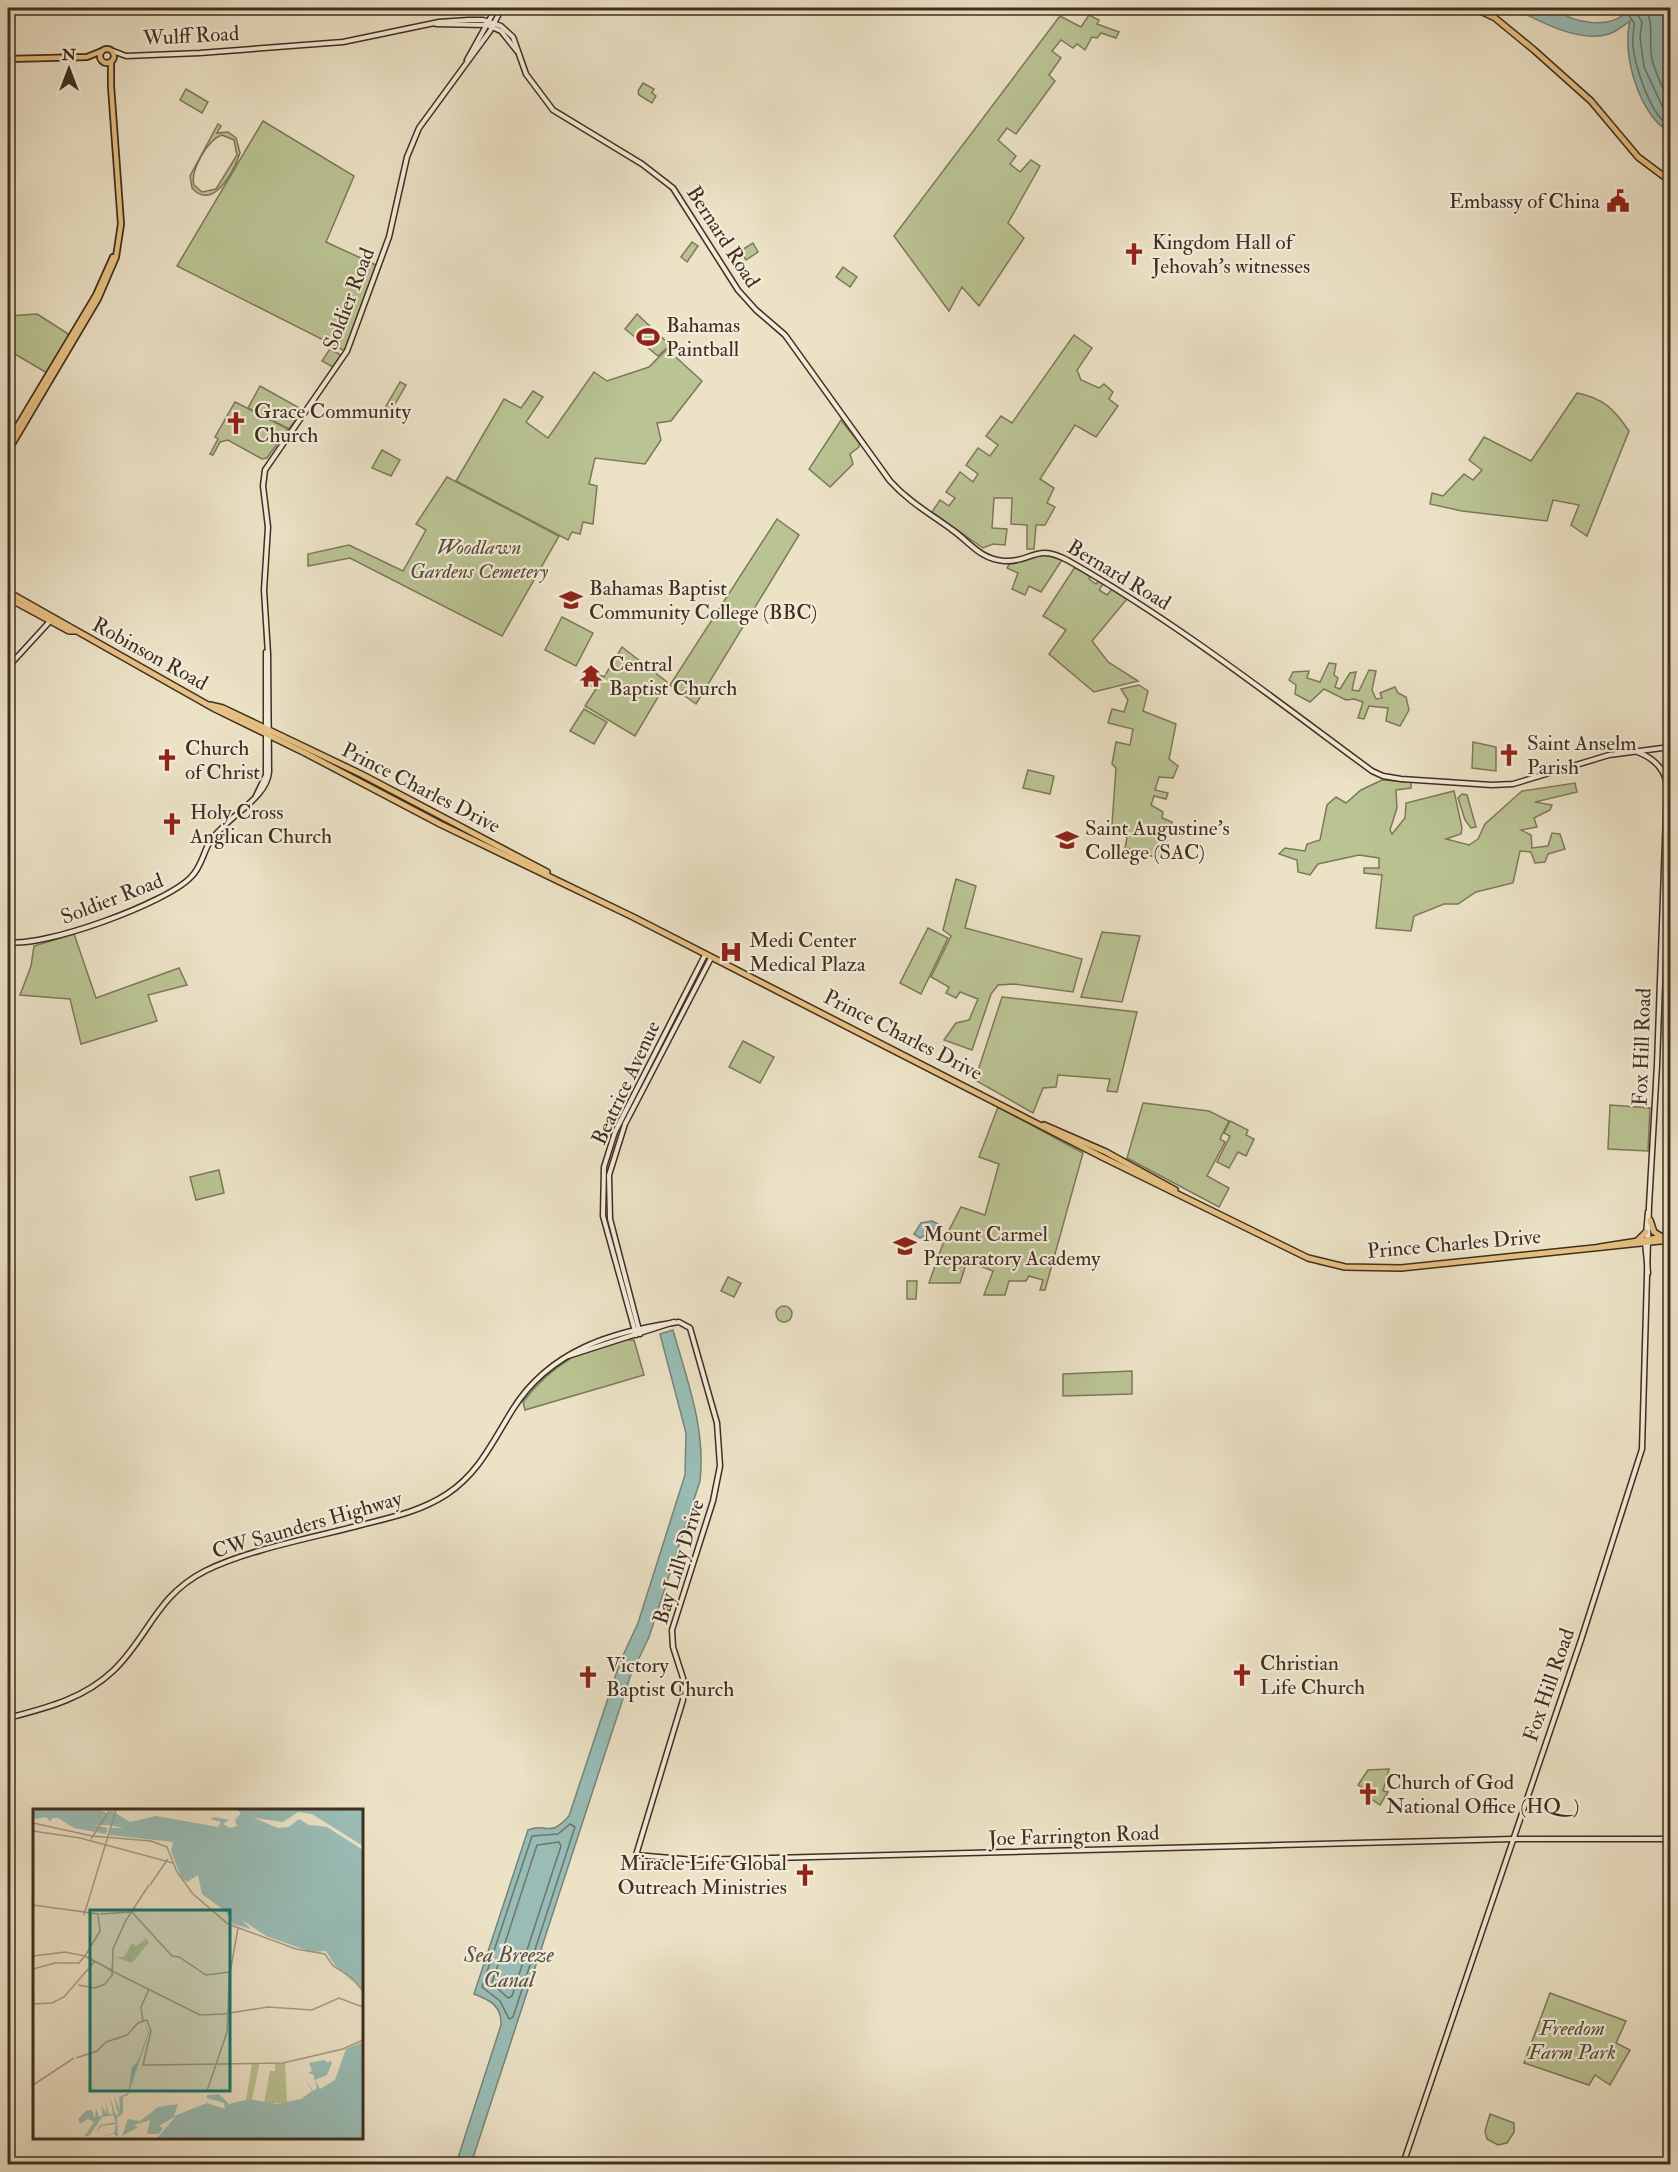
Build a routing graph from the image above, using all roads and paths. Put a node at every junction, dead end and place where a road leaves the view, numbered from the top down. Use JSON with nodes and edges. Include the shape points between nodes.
{"nodes":[{"id":1,"x":496,"y":8,"type":"edge"},
{"id":2,"x":502,"y":8,"type":"edge"},
{"id":3,"x":1474,"y":8,"type":"edge"},
{"id":4,"x":488,"y":23,"type":"junction"},
{"id":5,"x":494,"y":25,"type":"junction"},
{"id":6,"x":102,"y":51,"type":"junction"},
{"id":7,"x":113,"y":51,"type":"junction"},
{"id":8,"x":126,"y":56,"type":"junction"},
{"id":9,"x":87,"y":57,"type":"junction"},
{"id":10,"x":8,"y":59,"type":"edge"},
{"id":11,"x":466,"y":61,"type":"junction"},
{"id":12,"x":103,"y":62,"type":"junction"},
{"id":13,"x":112,"y":62,"type":"junction"},
{"id":14,"x":1671,"y":181,"type":"edge"},
{"id":15,"x":8,"y":442,"type":"edge"},
{"id":16,"x":8,"y":452,"type":"edge"},
{"id":17,"x":8,"y":592,"type":"edge"},
{"id":18,"x":8,"y":598,"type":"edge"},
{"id":19,"x":52,"y":619,"type":"junction"},
{"id":20,"x":8,"y":667,"type":"edge"},
{"id":21,"x":267,"y":733,"type":"junction"},
{"id":22,"x":1671,"y":747,"type":"edge"},
{"id":23,"x":1647,"y":749,"type":"junction"},
{"id":24,"x":1634,"y":751,"type":"junction"},
{"id":25,"x":1647,"y":755,"type":"junction"},
{"id":26,"x":1666,"y":776,"type":"junction"},
{"id":27,"x":1669,"y":783,"type":"edge"},
{"id":28,"x":8,"y":942,"type":"edge"},
{"id":29,"x":708,"y":956,"type":"junction"},
{"id":30,"x":1649,"y":1206,"type":"junction"},
{"id":31,"x":1650,"y":1220,"type":"junction"},
{"id":32,"x":1646,"y":1232,"type":"junction"},
{"id":33,"x":1671,"y":1236,"type":"edge"},
{"id":34,"x":1663,"y":1237,"type":"junction"},
{"id":35,"x":1671,"y":1240,"type":"edge"},
{"id":36,"x":1634,"y":1241,"type":"junction"},
{"id":37,"x":1647,"y":1242,"type":"junction"},
{"id":38,"x":1590,"y":1249,"type":"junction"},
{"id":39,"x":674,"y":1322,"type":"joint"},
{"id":40,"x":637,"y":1332,"type":"junction"},
{"id":41,"x":8,"y":1718,"type":"edge"},
{"id":42,"x":1518,"y":1824,"type":"junction"},
{"id":43,"x":1501,"y":1839,"type":"junction"},
{"id":44,"x":1513,"y":1839,"type":"junction"},
{"id":45,"x":1530,"y":1839,"type":"junction"},
{"id":46,"x":1671,"y":1839,"type":"edge"},
{"id":47,"x":1509,"y":1850,"type":"junction"},
{"id":48,"x":636,"y":1855,"type":"joint"},
{"id":49,"x":1402,"y":2164,"type":"edge"}],
"edges":[{"from":1,"to":4,"type":"main road","name":"Soldier Road"},
{"from":2,"to":5,"type":"main road","name":"Soldier Road"},
{"from":3,"to":14,"type":"highway","via":[[1495,18],[1539,54],[1591,101],[1638,157]]},
{"from":4,"to":5,"type":"main road","name":"Wulff Road"},
{"from":4,"to":8,"type":"main road","name":"Wulff Road","via":[[468,20],[436,24],[343,42]]},
{"from":4,"to":11,"type":"main road","name":"Soldier Road"},
{"from":5,"to":11,"type":"main road","name":"Soldier Road"},
{"from":5,"to":24,"type":"main road","name":"Bernard Road","via":[[513,37],[526,74],[553,110],[651,170],[673,188],[738,290],[786,335],[890,481],[975,551],[1005,561],[1041,552],[1067,560],[1160,616],[1383,776],[1513,784],[1579,762]]},
{"from":6,"to":7,"type":"main road"},
{"from":6,"to":9,"type":"main road"},
{"from":6,"to":12,"type":"main road"},
{"from":7,"to":8,"type":"main road","name":"Wulff Road"},
{"from":7,"to":13,"type":"main road"},
{"from":8,"to":13,"type":"main road","name":"Wulff Road"},
{"from":9,"to":10,"type":"main road"},
{"from":9,"to":12,"type":"main road"},
{"from":11,"to":21,"type":"main road","name":"Soldier Road","via":[[421,123],[414,140],[391,231],[347,351],[266,467],[263,486],[268,527],[264,585]]},
{"from":12,"to":13,"type":"main road"},
{"from":12,"to":15,"type":"main road","via":[[107,68],[118,212],[114,255],[99,289]]},
{"from":13,"to":16,"type":"main road","via":[[121,224],[118,250],[98,299]]},
{"from":17,"to":19,"type":"highway","name":"Robinson Road"},
{"from":18,"to":19,"type":"highway","name":"Robinson Road"},
{"from":19,"to":20,"type":"main road"},
{"from":19,"to":21,"type":"highway","name":"Robinson Road"},
{"from":21,"to":28,"type":"main road","name":"Soldier Road","via":[[266,777],[256,796],[212,838],[196,872],[173,893],[43,941]]},
{"from":21,"to":29,"type":"highway","name":"Prince Charles Drive"},
{"from":22,"to":23,"type":"main road","name":"Bernard Road"},
{"from":23,"to":24,"type":"main road","name":"Bernard Road"},
{"from":23,"to":25,"type":"main road"},
{"from":24,"to":25,"type":"main road"},
{"from":25,"to":26,"type":"main road"},
{"from":26,"to":27,"type":"main road"},
{"from":26,"to":27,"type":"main road","name":"Fox Hill Road"},
{"from":27,"to":30,"type":"main road","name":"Fox Hill Road"},
{"from":29,"to":38,"type":"highway","name":"Prince Charles Drive","via":[[1308,1258],[1346,1268],[1410,1267]]},
{"from":29,"to":40,"type":"main road","name":"Beatrice Avenue","via":[[615,1132],[604,1167],[603,1216]]},
{"from":30,"to":31,"type":"main road","name":"Fox Hill Road"},
{"from":30,"to":32,"type":"main road","name":"Fox Hill Road"},
{"from":31,"to":34,"type":"highway","via":[[1654,1232]]},
{"from":31,"to":37,"type":"main road","name":"Fox Hill Road"},
{"from":32,"to":36,"type":"highway"},
{"from":32,"to":37,"type":"main road","name":"Fox Hill Road"},
{"from":33,"to":34,"type":"highway","name":"Prince Charles Drive"},
{"from":34,"to":37,"type":"highway","name":"Prince Charles Drive"},
{"from":35,"to":37,"type":"highway","name":"Prince Charles Drive"},
{"from":36,"to":37,"type":"highway","name":"Prince Charles Drive"},
{"from":36,"to":38,"type":"highway","name":"Prince Charles Drive"},
{"from":37,"to":38,"type":"highway","name":"Prince Charles Drive"},
{"from":37,"to":42,"type":"main road","name":"Fox Hill Road","via":[[1645,1410],[1638,1467]]},
{"from":39,"to":40,"type":"main road","name":"CW Saunders Highway"},
{"from":39,"to":48,"type":"main road","name":"Bay Lilly Drive","via":[[687,1324],[694,1335],[717,1423],[720,1470],[673,1625],[672,1640],[683,1678],[681,1712]]},
{"from":40,"to":41,"type":"main road","name":"CW Saunders Highway","via":[[594,1342],[567,1356],[535,1381],[514,1408],[487,1456],[447,1494],[401,1515],[207,1570],[162,1605],[126,1657],[97,1684],[67,1701]]},
{"from":42,"to":44,"type":"main road","name":"Fox Hill Road"},
{"from":42,"to":45,"type":"main road","via":[[1521,1835]]},
{"from":43,"to":44,"type":"main road","name":"Joe Farrington Road"},
{"from":43,"to":47,"type":"main road"},
{"from":43,"to":48,"type":"main road","name":"Joe Farrington Road","via":[[694,1860]]},
{"from":44,"to":45,"type":"main road","name":"Joe Farrington Road"},
{"from":44,"to":47,"type":"main road","name":"Fox Hill Road"},
{"from":45,"to":46,"type":"main road","name":"Joe Farrington Road"},
{"from":47,"to":49,"type":"main road","name":"Fox Hill Road"}]}
